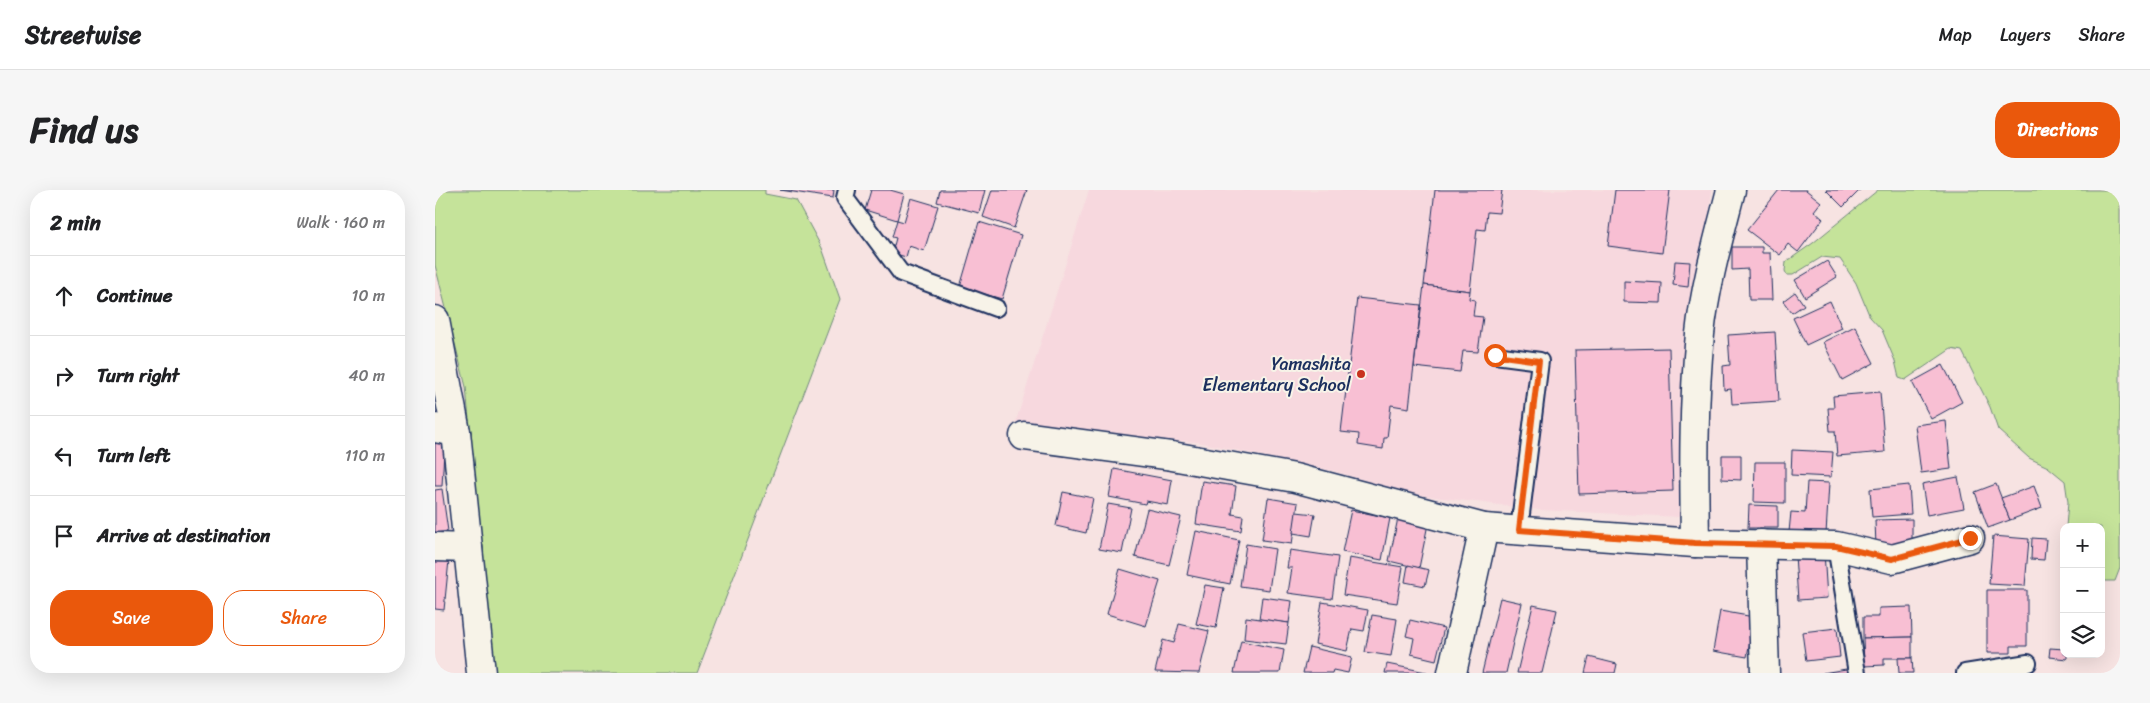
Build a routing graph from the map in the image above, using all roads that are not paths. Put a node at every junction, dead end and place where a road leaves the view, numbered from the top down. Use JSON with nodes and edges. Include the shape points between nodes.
{"nodes":[{"id":1,"x":847,"y":190,"type":"edge"},
{"id":2,"x":1731,"y":190,"type":"edge"},
{"id":3,"x":996,"y":308,"type":"dead end"},
{"id":4,"x":435,"y":320,"type":"edge"},
{"id":5,"x":1495,"y":355,"type":"dead end"},
{"id":6,"x":446,"y":430,"type":"edge"},
{"id":7,"x":1024,"y":436,"type":"dead end"},
{"id":8,"x":1484,"y":528,"type":"junction"},
{"id":9,"x":1519,"y":530,"type":"junction"},
{"id":10,"x":1970,"y":538,"type":"dead end"},
{"id":11,"x":1695,"y":543,"type":"junction"},
{"id":12,"x":1761,"y":544,"type":"junction"},
{"id":13,"x":1836,"y":546,"type":"junction"},
{"id":14,"x":435,"y":547,"type":"edge"},
{"id":15,"x":468,"y":548,"type":"junction"},
{"id":16,"x":2028,"y":663,"type":"dead end"},
{"id":17,"x":481,"y":673,"type":"edge"},
{"id":18,"x":1452,"y":673,"type":"edge"},
{"id":19,"x":1765,"y":673,"type":"edge"},
{"id":20,"x":1857,"y":673,"type":"edge"},
{"id":21,"x":1965,"y":673,"type":"edge"}],
"edges":[{"from":1,"to":3,"type":"lane","via":[[845,198],[901,273]]},
{"from":2,"to":11,"type":"street","via":[[1714,255],[1700,333],[1693,446]]},
{"from":4,"to":6,"type":"street"},
{"from":5,"to":9,"type":"lane","via":[[1539,361]]},
{"from":6,"to":15,"type":"street"},
{"from":7,"to":8,"type":"street","via":[[1172,456],[1295,478]]},
{"from":8,"to":9,"type":"street"},
{"from":8,"to":18,"type":"street"},
{"from":9,"to":11,"type":"street"},
{"from":10,"to":13,"type":"street","via":[[1892,559]]},
{"from":11,"to":12,"type":"street"},
{"from":12,"to":13,"type":"street"},
{"from":12,"to":19,"type":"street"},
{"from":13,"to":20,"type":"lane"},
{"from":14,"to":15,"type":"street"},
{"from":15,"to":17,"type":"street"},
{"from":16,"to":21,"type":"lane"}]}
